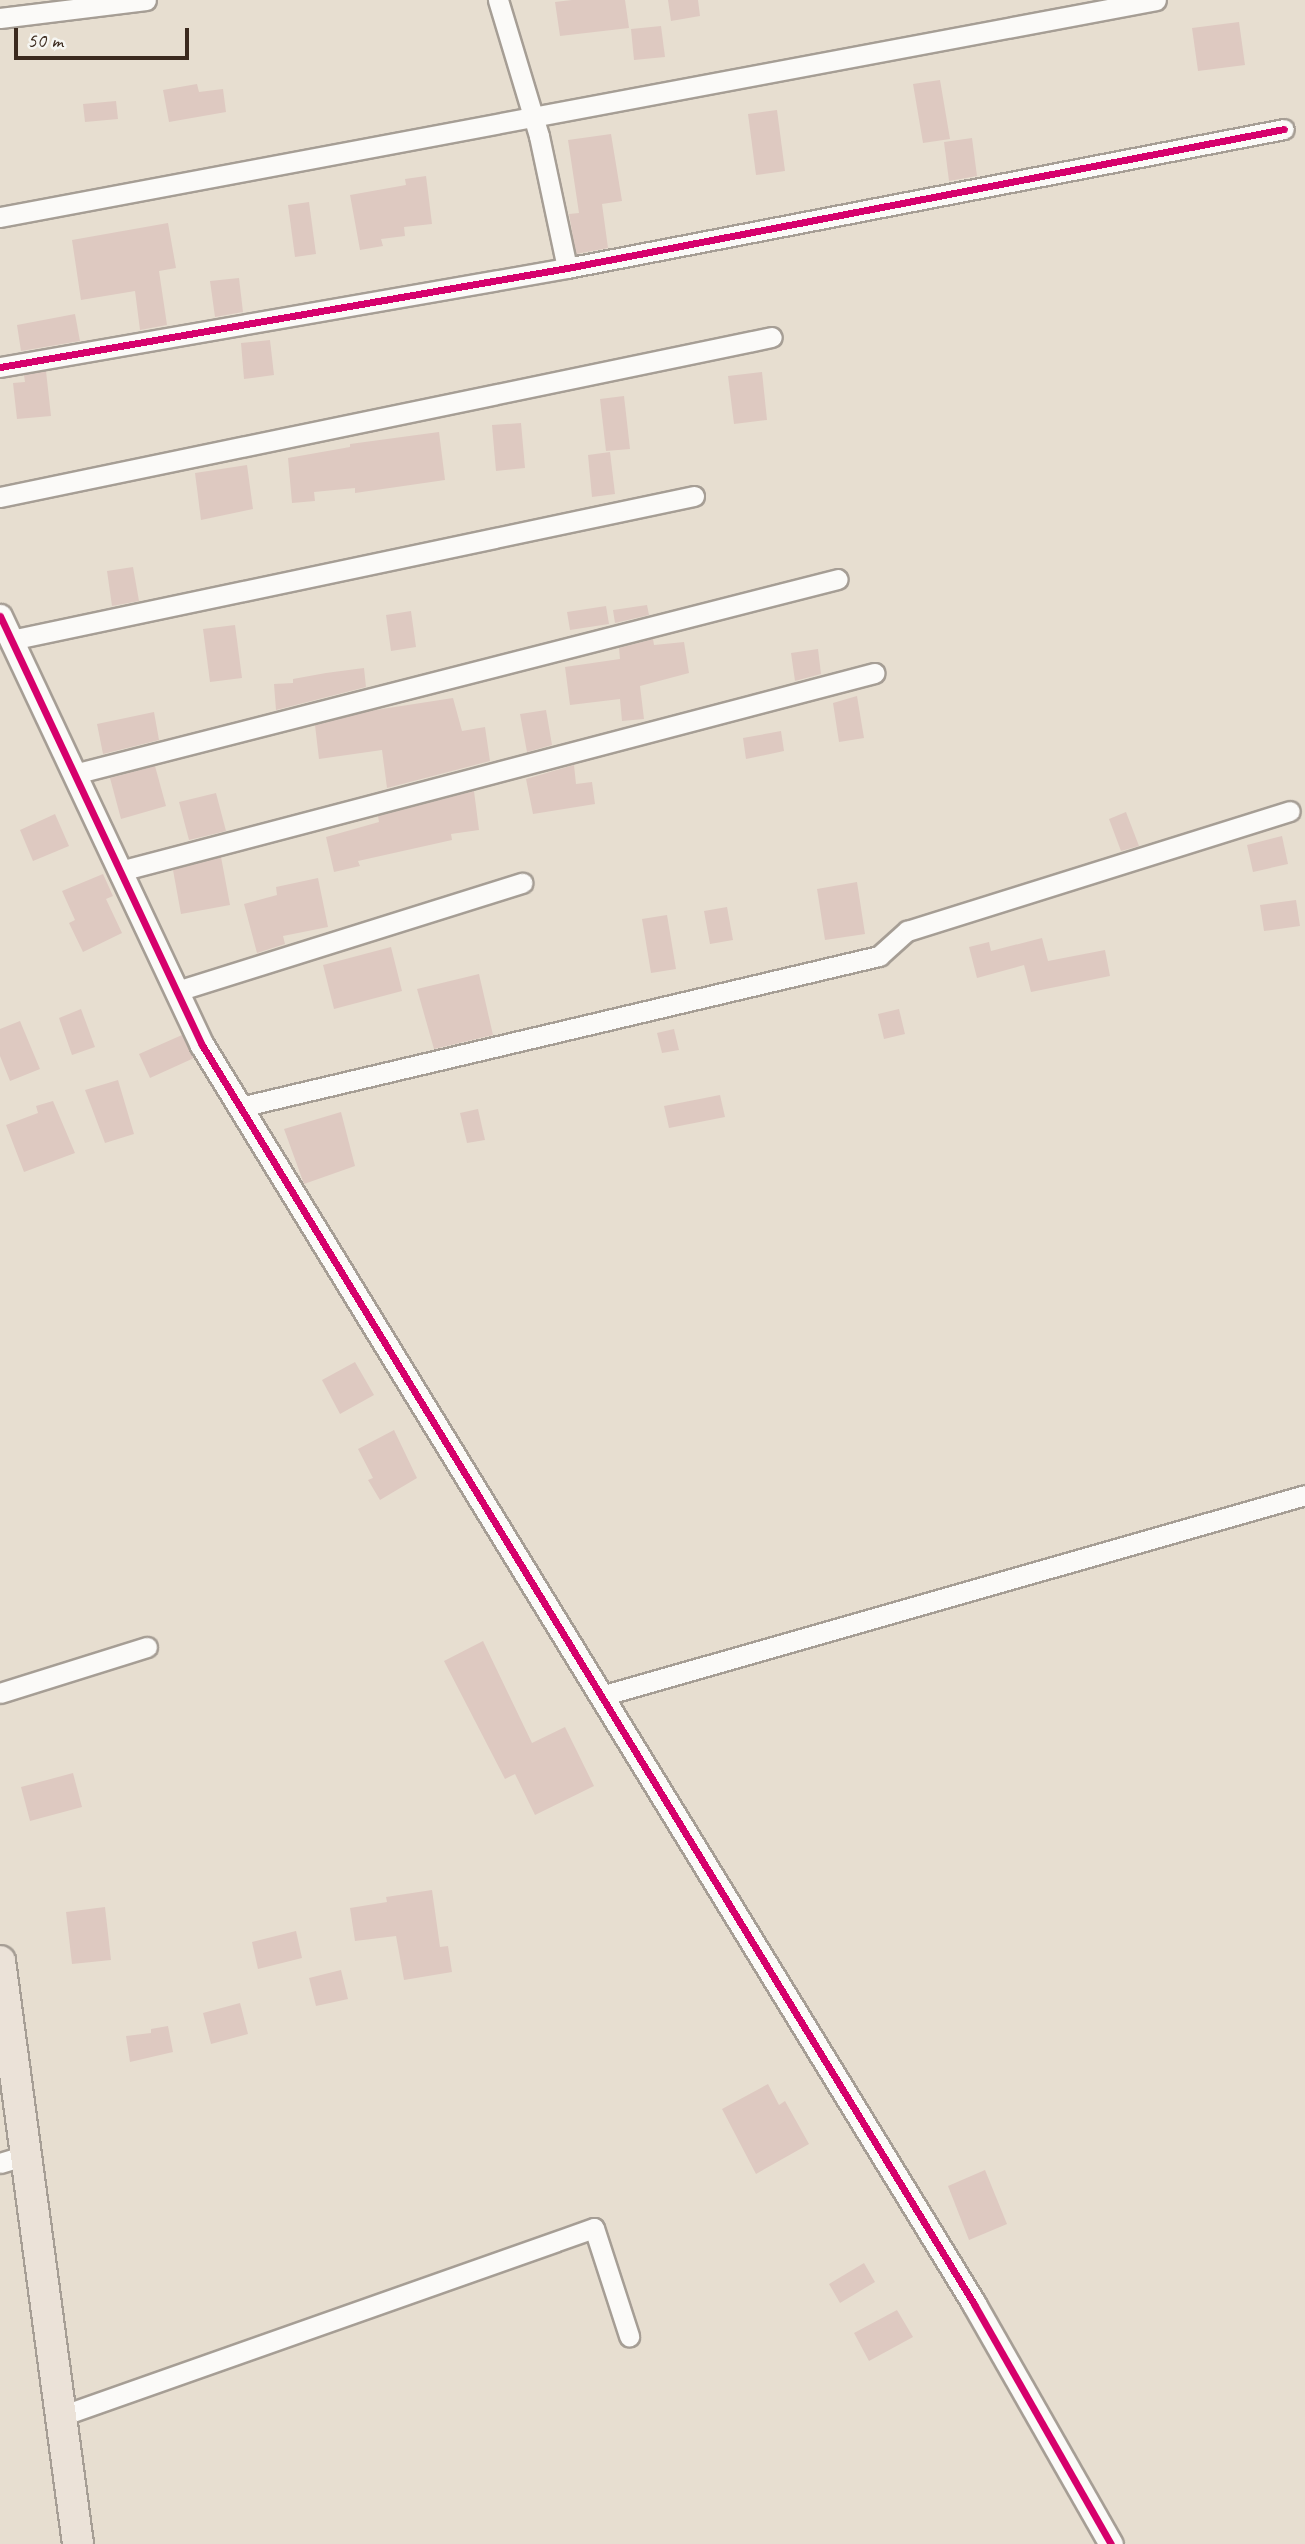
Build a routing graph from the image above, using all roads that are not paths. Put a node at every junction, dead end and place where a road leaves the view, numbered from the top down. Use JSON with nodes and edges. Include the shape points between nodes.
{"nodes":[{"id":1,"x":146,"y":0,"type":"edge"},
{"id":2,"x":498,"y":0,"type":"edge"},
{"id":3,"x":1156,"y":0,"type":"edge"},
{"id":4,"x":0,"y":18,"type":"edge"},
{"id":5,"x":533,"y":117,"type":"junction"},
{"id":6,"x":1284,"y":129,"type":"dead end"},
{"id":7,"x":0,"y":217,"type":"edge"},
{"id":8,"x":566,"y":268,"type":"junction"},
{"id":9,"x":772,"y":337,"type":"dead end"},
{"id":10,"x":0,"y":367,"type":"edge"},
{"id":11,"x":694,"y":496,"type":"dead end"},
{"id":12,"x":0,"y":497,"type":"edge"},
{"id":13,"x":838,"y":579,"type":"dead end"},
{"id":14,"x":0,"y":616,"type":"edge"},
{"id":15,"x":11,"y":640,"type":"junction"},
{"id":16,"x":874,"y":673,"type":"dead end"},
{"id":17,"x":74,"y":774,"type":"junction"},
{"id":18,"x":1290,"y":811,"type":"dead end"},
{"id":19,"x":120,"y":871,"type":"junction"},
{"id":20,"x":523,"y":883,"type":"dead end"},
{"id":21,"x":177,"y":991,"type":"junction"},
{"id":22,"x":240,"y":1107,"type":"junction"},
{"id":23,"x":1305,"y":1495,"type":"edge"},
{"id":24,"x":147,"y":1647,"type":"dead end"},
{"id":25,"x":0,"y":1693,"type":"edge"},
{"id":26,"x":601,"y":1696,"type":"junction"},
{"id":27,"x":0,"y":1961,"type":"edge"},
{"id":28,"x":9,"y":2096,"type":"edge"},
{"id":29,"x":13,"y":2159,"type":"edge"},
{"id":30,"x":629,"y":2336,"type":"dead end"},
{"id":31,"x":61,"y":2416,"type":"junction"},
{"id":32,"x":78,"y":2544,"type":"edge"},
{"id":33,"x":1111,"y":2544,"type":"edge"}],
"edges":[{"from":1,"to":4,"type":"street"},
{"from":2,"to":5,"type":"street"},
{"from":3,"to":5,"type":"street"},
{"from":5,"to":7,"type":"street"},
{"from":5,"to":8,"type":"street"},
{"from":6,"to":8,"type":"street"},
{"from":8,"to":10,"type":"street"},
{"from":9,"to":12,"type":"street"},
{"from":11,"to":15,"type":"street"},
{"from":13,"to":17,"type":"street"},
{"from":14,"to":15,"type":"street"},
{"from":15,"to":17,"type":"street"},
{"from":16,"to":19,"type":"street"},
{"from":17,"to":19,"type":"street"},
{"from":18,"to":22,"type":"street","via":[[907,931],[879,956]]},
{"from":19,"to":21,"type":"street"},
{"from":20,"to":21,"type":"street"},
{"from":21,"to":22,"type":"street","via":[[202,1045]]},
{"from":22,"to":26,"type":"street"},
{"from":23,"to":26,"type":"street"},
{"from":24,"to":25,"type":"street"},
{"from":26,"to":33,"type":"street","via":[[974,2304]]},
{"from":27,"to":28,"type":"main road"},
{"from":28,"to":29,"type":"main road"},
{"from":29,"to":31,"type":"main road"},
{"from":30,"to":31,"type":"street","via":[[594,2228]]},
{"from":31,"to":32,"type":"main road"}]}
